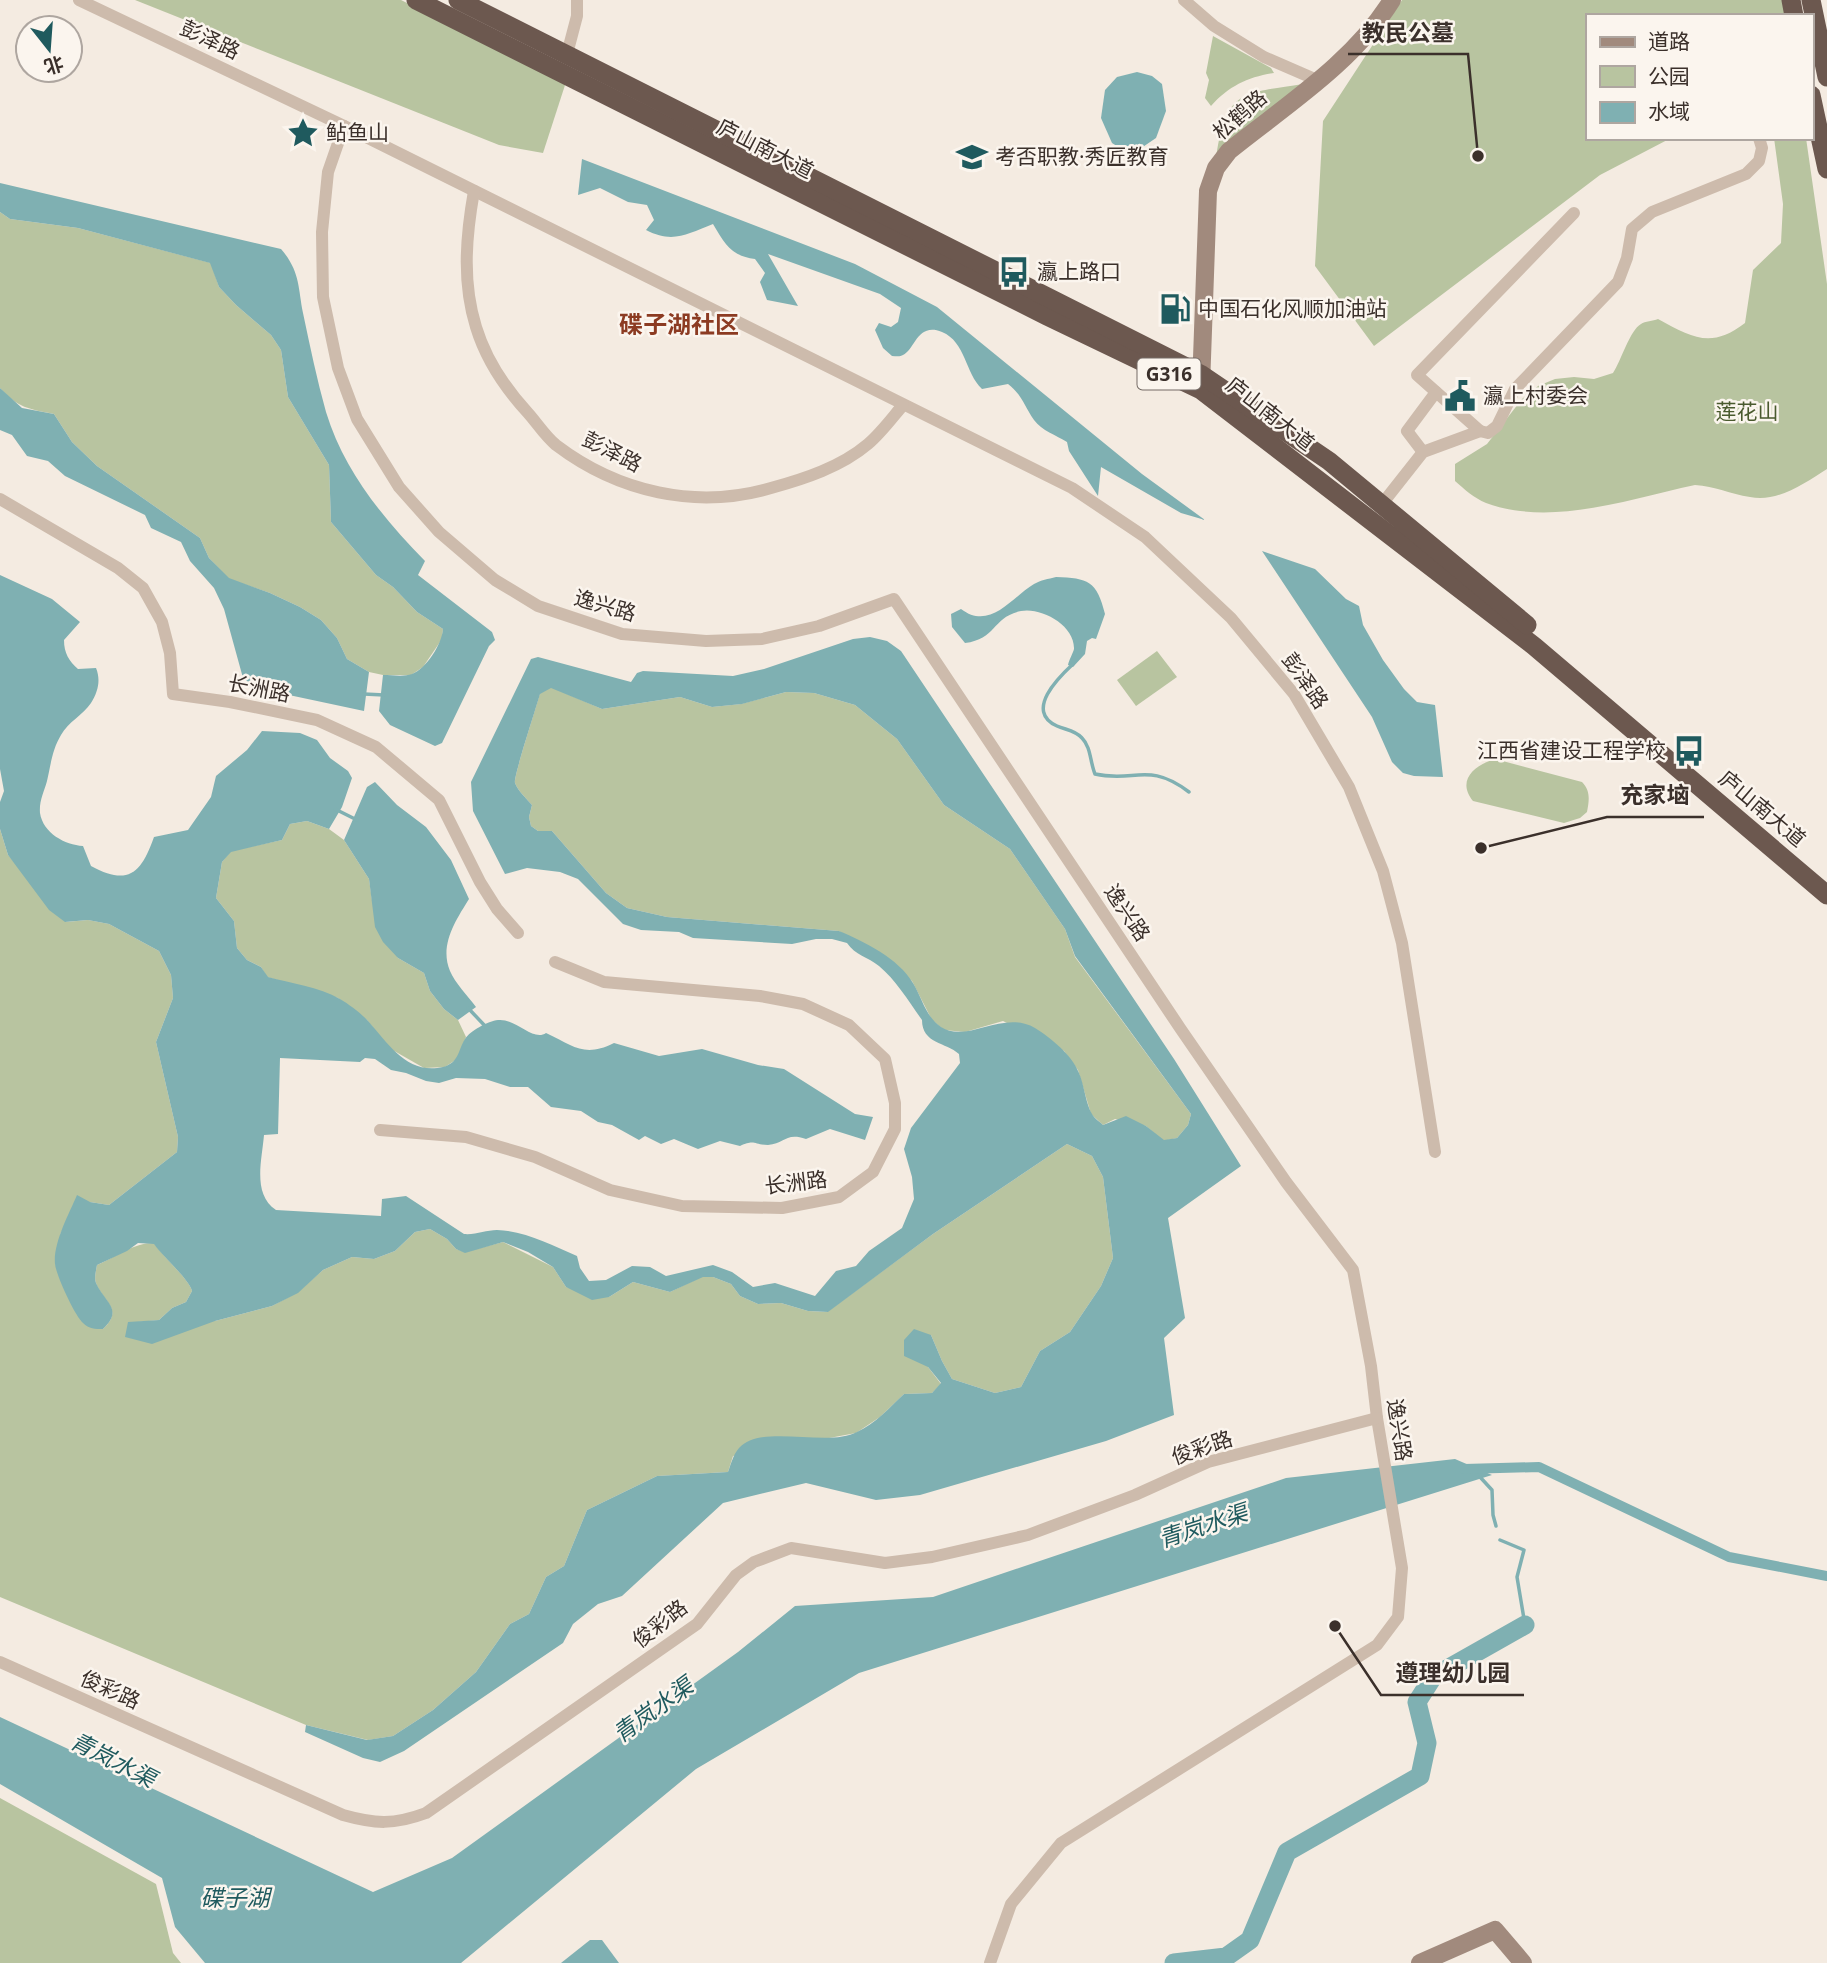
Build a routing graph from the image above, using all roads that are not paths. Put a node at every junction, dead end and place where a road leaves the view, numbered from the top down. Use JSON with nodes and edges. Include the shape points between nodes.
{"nodes":[{"id":1,"x":79,"y":0,"type":"edge"},
{"id":2,"x":416,"y":0,"type":"edge"},
{"id":3,"x":458,"y":0,"type":"edge"},
{"id":4,"x":577,"y":0,"type":"edge"},
{"id":5,"x":1184,"y":0,"type":"edge"},
{"id":6,"x":1392,"y":0,"type":"edge"},
{"id":7,"x":1811,"y":0,"type":"edge"},
{"id":8,"x":568,"y":54,"type":"junction"},
{"id":9,"x":1827,"y":77,"type":"edge"},
{"id":10,"x":1317,"y":80,"type":"junction"},
{"id":11,"x":1813,"y":104,"type":"edge"},
{"id":12,"x":344,"y":126,"type":"junction"},
{"id":13,"x":1760,"y":140,"type":"edge"},
{"id":14,"x":1827,"y":169,"type":"edge"},
{"id":15,"x":474,"y":191,"type":"junction"},
{"id":16,"x":1574,"y":213,"type":"dead end"},
{"id":17,"x":1201,"y":382,"type":"junction"},
{"id":18,"x":1436,"y":392,"type":"junction"},
{"id":19,"x":904,"y":405,"type":"junction"},
{"id":20,"x":1480,"y":432,"type":"junction"},
{"id":21,"x":1423,"y":452,"type":"junction"},
{"id":22,"x":0,"y":499,"type":"edge"},
{"id":23,"x":1382,"y":504,"type":"junction"},
{"id":24,"x":1827,"y":880,"type":"edge"},
{"id":25,"x":1827,"y":895,"type":"edge"},
{"id":26,"x":518,"y":933,"type":"dead end"},
{"id":27,"x":555,"y":962,"type":"dead end"},
{"id":28,"x":380,"y":1129,"type":"dead end"},
{"id":29,"x":1435,"y":1152,"type":"dead end"},
{"id":30,"x":1377,"y":1419,"type":"junction"},
{"id":31,"x":0,"y":1662,"type":"edge"},
{"id":32,"x":990,"y":1963,"type":"edge"},
{"id":33,"x":1420,"y":1963,"type":"edge"},
{"id":34,"x":1523,"y":1963,"type":"edge"}],
"edges":[{"from":1,"to":12,"type":"street","name":"彭泽路"},
{"from":2,"to":17,"type":"highway","name":"庐山南大道","number":"G316","via":[[1035,309]]},
{"from":3,"to":8,"type":"highway","name":"庐山南大道","number":"G316"},
{"from":4,"to":8,"type":"street"},
{"from":5,"to":10,"type":"street","via":[[1214,26],[1264,57]]},
{"from":6,"to":10,"type":"main road","name":"松鹤路","via":[[1349,54]]},
{"from":7,"to":9,"type":"highway"},
{"from":8,"to":17,"type":"highway","name":"庐山南大道","number":"G316"},
{"from":10,"to":17,"type":"main road","name":"松鹤路","via":[[1229,151],[1216,169],[1208,191]]},
{"from":11,"to":14,"type":"highway"},
{"from":12,"to":15,"type":"street","name":"彭泽路"},
{"from":12,"to":30,"type":"street","name":"逸兴路","via":[[328,172],[322,232],[323,297],[338,368],[357,419],[399,487],[439,532],[495,580],[538,606],[622,634],[706,641],[762,639],[819,626],[894,599],[1180,1028],[1286,1182],[1353,1269]]},
{"from":13,"to":20,"type":"street","via":[[1759,160],[1746,174],[1652,212],[1632,229],[1618,282],[1516,389],[1497,426],[1488,433]]},
{"from":15,"to":19,"type":"street","name":"彭泽路"},
{"from":15,"to":19,"type":"street","name":"彭泽路","via":[[466,236],[468,289],[476,328],[494,369],[554,443],[599,472],[670,495],[750,495],[835,464],[867,445]]},
{"from":16,"to":18,"type":"street","via":[[1417,375]]},
{"from":17,"to":23,"type":"highway","name":"庐山南大道","number":"G316","via":[[1329,461]]},
{"from":17,"to":25,"type":"highway","name":"庐山南大道","number":"G316","via":[[1534,646]]},
{"from":18,"to":20,"type":"street"},
{"from":18,"to":21,"type":"street","via":[[1407,430]]},
{"from":19,"to":29,"type":"street","name":"彭泽路","via":[[1072,488],[1145,537],[1231,618],[1294,694],[1349,787],[1383,871],[1402,943]]},
{"from":20,"to":21,"type":"street"},
{"from":21,"to":23,"type":"street"},
{"from":22,"to":26,"type":"street","name":"长洲路","via":[[118,568],[143,588],[162,622],[173,694],[317,720],[363,740],[395,762],[439,800],[480,882]]},
{"from":23,"to":24,"type":"highway","name":"庐山南大道","number":"G316"},
{"from":27,"to":28,"type":"street","name":"长洲路","via":[[604,982],[803,1004],[849,1025],[886,1059],[895,1103],[895,1129],[873,1172],[839,1197],[782,1208],[682,1206],[611,1191],[535,1157],[466,1137]]},
{"from":30,"to":31,"type":"street","name":"俊彩路","via":[[1208,1462],[1028,1535],[885,1563],[791,1548],[754,1562],[736,1575],[697,1624],[426,1813],[404,1821],[370,1823],[343,1815]]},
{"from":30,"to":32,"type":"street","name":"逸兴路","via":[[1402,1568],[1398,1617],[1368,1651],[1061,1843],[1011,1904]]},
{"from":33,"to":34,"type":"main road","via":[[1495,1930]]}]}
